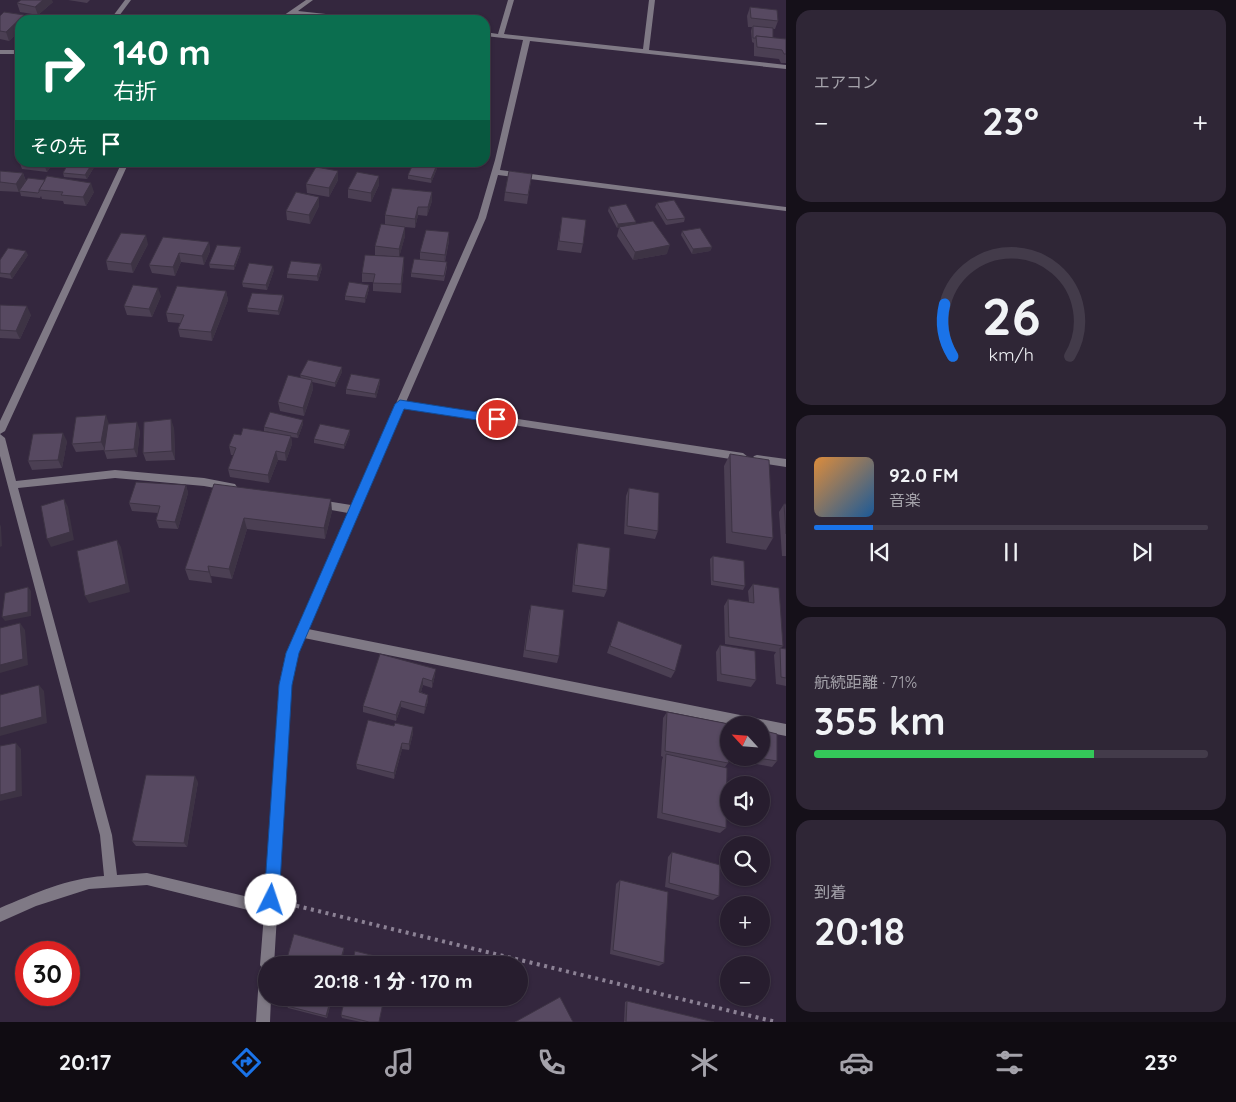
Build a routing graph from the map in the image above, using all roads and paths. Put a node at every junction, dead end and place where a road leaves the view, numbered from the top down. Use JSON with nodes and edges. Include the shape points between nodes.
{"nodes":[{"id":1,"x":128,"y":0,"type":"edge"},
{"id":2,"x":310,"y":0,"type":"edge"},
{"id":3,"x":511,"y":0,"type":"edge"},
{"id":4,"x":652,"y":0,"type":"edge"},
{"id":5,"x":292,"y":12,"type":"junction"},
{"id":6,"x":117,"y":15,"type":"edge"},
{"id":7,"x":288,"y":15,"type":"edge"},
{"id":8,"x":319,"y":15,"type":"edge"},
{"id":9,"x":490,"y":34,"type":"edge"},
{"id":10,"x":501,"y":35,"type":"junction"},
{"id":11,"x":527,"y":38,"type":"junction"},
{"id":12,"x":0,"y":52,"type":"edge"},
{"id":13,"x":15,"y":52,"type":"edge"},
{"id":14,"x":646,"y":52,"type":"junction"},
{"id":15,"x":786,"y":67,"type":"edge"},
{"id":16,"x":124,"y":167,"type":"edge"},
{"id":17,"x":496,"y":172,"type":"junction"},
{"id":18,"x":786,"y":209,"type":"edge"},
{"id":19,"x":400,"y":404,"type":"junction"},
{"id":20,"x":0,"y":431,"type":"edge"},
{"id":21,"x":0,"y":438,"type":"edge"},
{"id":22,"x":786,"y":463,"type":"edge"},
{"id":23,"x":14,"y":485,"type":"junction"},
{"id":24,"x":242,"y":489,"type":"edge"},
{"id":25,"x":307,"y":502,"type":"edge"},
{"id":26,"x":354,"y":510,"type":"junction"},
{"id":27,"x":301,"y":632,"type":"junction"},
{"id":28,"x":786,"y":730,"type":"edge"},
{"id":29,"x":111,"y":881,"type":"junction"},
{"id":30,"x":271,"y":904,"type":"junction"},
{"id":31,"x":0,"y":915,"type":"edge"},
{"id":32,"x":268,"y":956,"type":"edge"},
{"id":33,"x":264,"y":1006,"type":"edge"},
{"id":34,"x":263,"y":1022,"type":"edge"},
{"id":35,"x":776,"y":1022,"type":"edge"}],
"edges":[{"from":1,"to":6,"type":"street"},
{"from":2,"to":5,"type":"street"},
{"from":3,"to":10,"type":"street"},
{"from":4,"to":14,"type":"street"},
{"from":5,"to":7,"type":"street"},
{"from":5,"to":8,"type":"street"},
{"from":9,"to":10,"type":"street"},
{"from":10,"to":11,"type":"street"},
{"from":11,"to":14,"type":"street"},
{"from":11,"to":17,"type":"street"},
{"from":12,"to":13,"type":"street"},
{"from":14,"to":15,"type":"street"},
{"from":16,"to":20,"type":"street"},
{"from":17,"to":18,"type":"street"},
{"from":17,"to":19,"type":"street","via":[[482,218]]},
{"from":19,"to":22,"type":"street"},
{"from":19,"to":26,"type":"street"},
{"from":21,"to":23,"type":"street"},
{"from":23,"to":24,"type":"street","via":[[115,474]]},
{"from":23,"to":29,"type":"street","via":[[106,835]]},
{"from":25,"to":26,"type":"street"},
{"from":26,"to":27,"type":"street"},
{"from":27,"to":28,"type":"street"},
{"from":27,"to":30,"type":"street","via":[[292,653],[285,685]]},
{"from":29,"to":30,"type":"street","via":[[147,879]]},
{"from":29,"to":31,"type":"street","via":[[89,883]]},
{"from":30,"to":32,"type":"street"},
{"from":30,"to":35,"type":"path"},
{"from":33,"to":34,"type":"street"}]}
